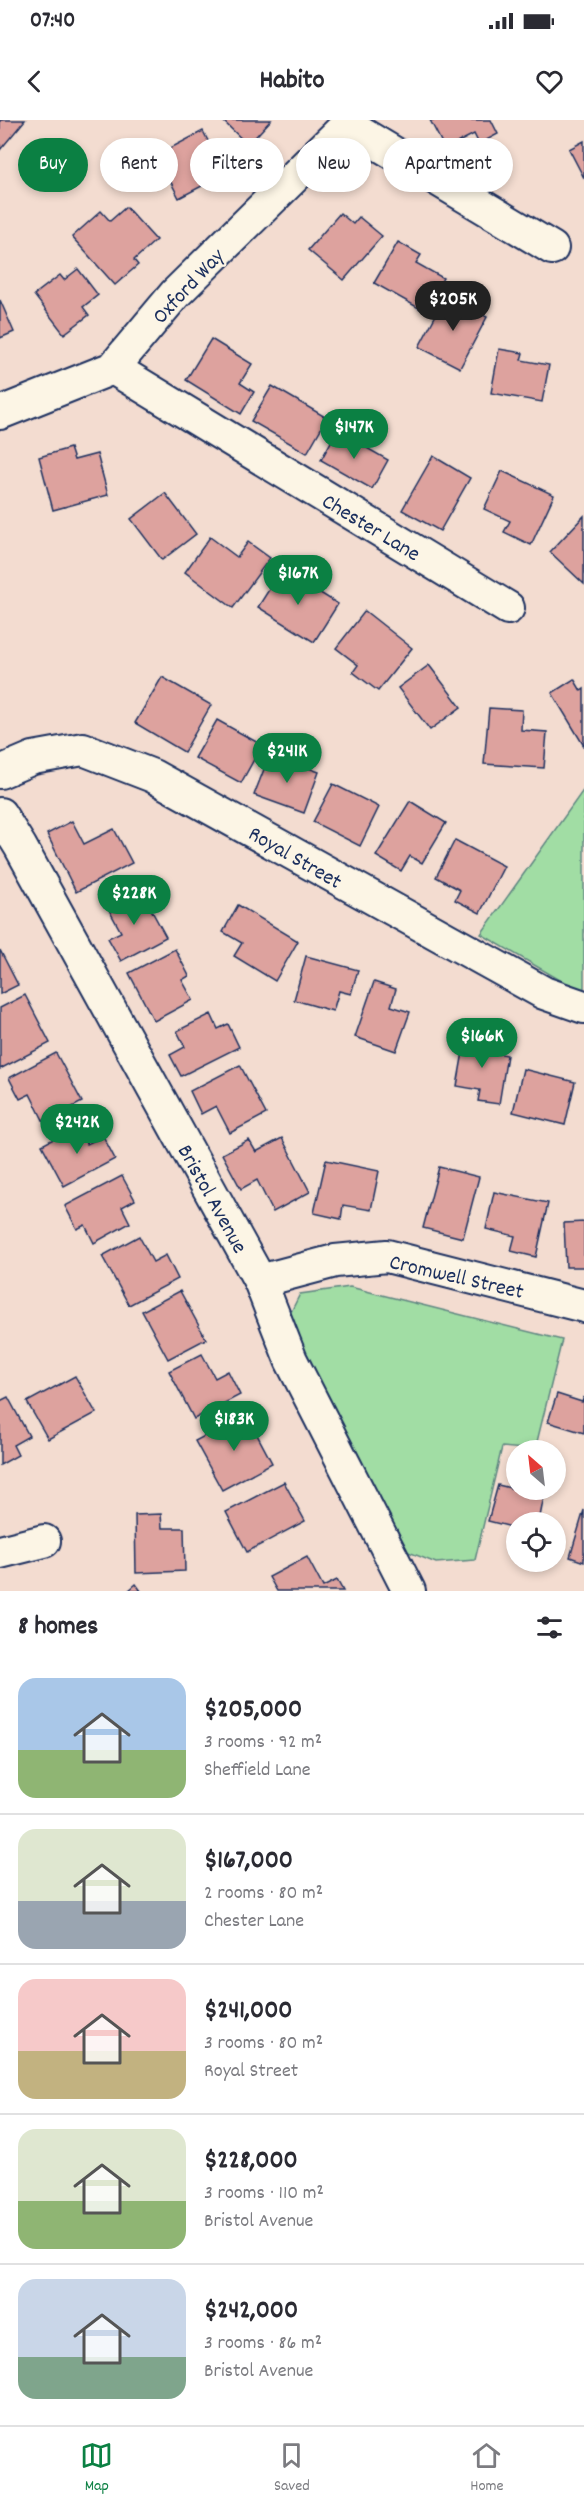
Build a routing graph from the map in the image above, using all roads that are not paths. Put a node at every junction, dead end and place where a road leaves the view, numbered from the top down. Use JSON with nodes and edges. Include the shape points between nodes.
{"nodes":[{"id":1,"x":349,"y":122,"type":"edge"},
{"id":2,"x":552,"y":248,"type":"dead end"},
{"id":3,"x":113,"y":369,"type":"junction"},
{"id":4,"x":0,"y":413,"type":"edge"},
{"id":5,"x":508,"y":608,"type":"dead end"},
{"id":6,"x":0,"y":772,"type":"edge"},
{"id":7,"x":0,"y":814,"type":"edge"},
{"id":8,"x":584,"y":1007,"type":"edge"},
{"id":9,"x":260,"y":1281,"type":"junction"},
{"id":10,"x":584,"y":1306,"type":"edge"},
{"id":11,"x":44,"y":1541,"type":"dead end"},
{"id":12,"x":0,"y":1552,"type":"edge"},
{"id":13,"x":409,"y":1591,"type":"edge"}],
"edges":[{"from":1,"to":2,"type":"street"},
{"from":1,"to":3,"type":"street","name":"Oxford Way","via":[[175,294]]},
{"from":3,"to":4,"type":"street","name":"Oxford Way"},
{"from":3,"to":5,"type":"street","name":"Chester Lane"},
{"from":6,"to":8,"type":"street","name":"Royal Street","via":[[33,758],[83,749],[153,776],[543,993]]},
{"from":7,"to":9,"type":"street","name":"Bristol Avenue"},
{"from":9,"to":10,"type":"street","name":"Cromwell Street","via":[[335,1261],[387,1256]]},
{"from":9,"to":13,"type":"street","name":"Bristol Avenue","via":[[291,1360]]},
{"from":11,"to":12,"type":"street"}]}
